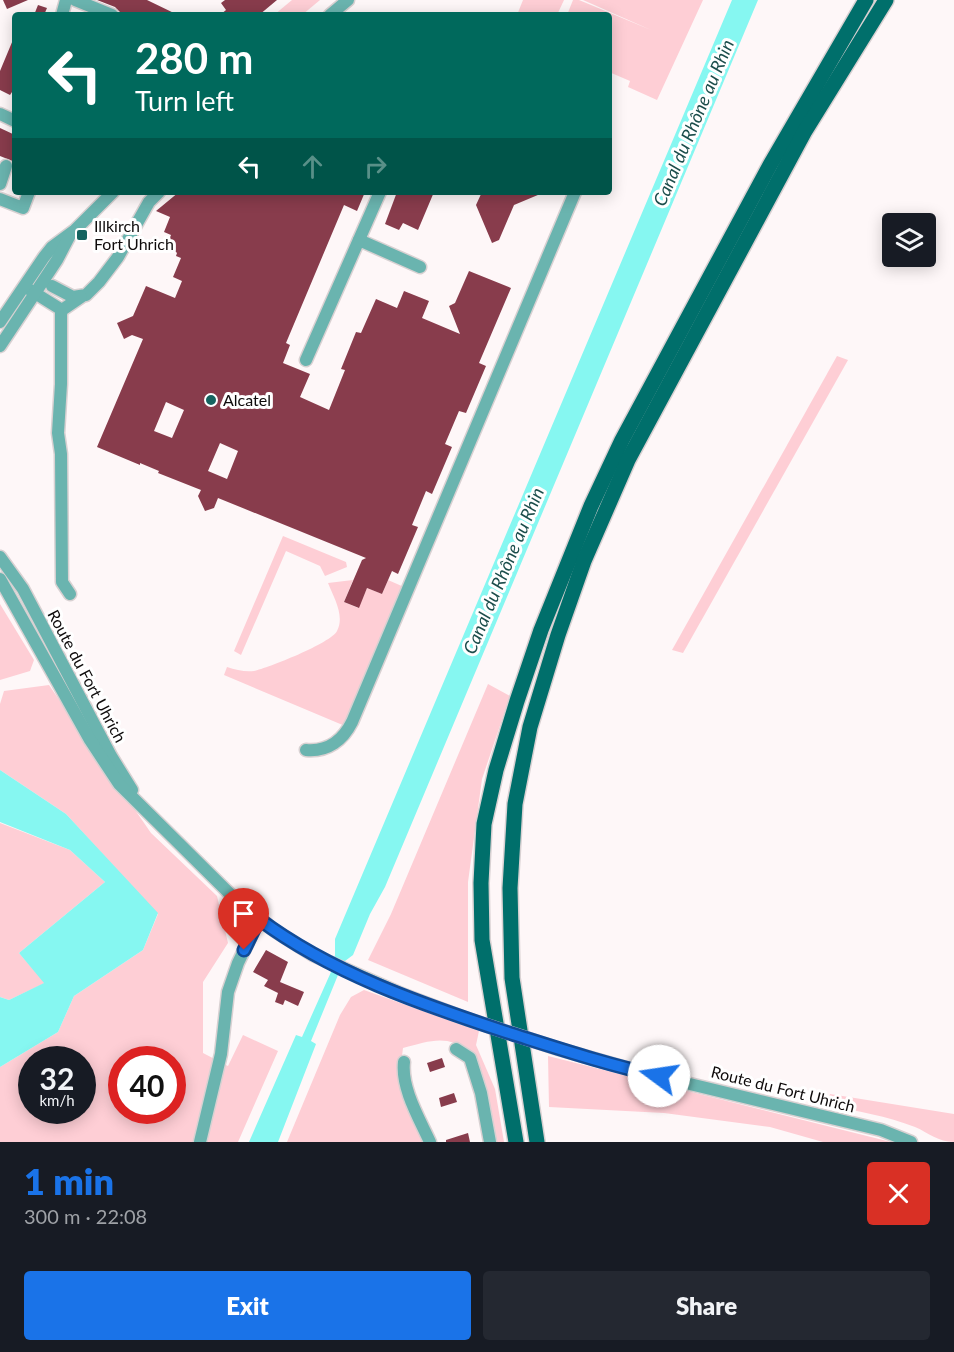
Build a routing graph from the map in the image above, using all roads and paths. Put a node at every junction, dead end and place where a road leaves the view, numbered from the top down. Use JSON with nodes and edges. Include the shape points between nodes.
{"nodes":[{"id":1,"x":75,"y":0,"type":"edge"},
{"id":2,"x":348,"y":0,"type":"edge"},
{"id":3,"x":866,"y":0,"type":"edge"},
{"id":4,"x":886,"y":0,"type":"edge"},
{"id":5,"x":104,"y":12,"type":"edge"},
{"id":6,"x":334,"y":12,"type":"edge"},
{"id":7,"x":6,"y":166,"type":"dead end"},
{"id":8,"x":0,"y":184,"type":"edge"},
{"id":9,"x":28,"y":195,"type":"edge"},
{"id":10,"x":110,"y":195,"type":"edge"},
{"id":11,"x":156,"y":195,"type":"edge"},
{"id":12,"x":379,"y":195,"type":"edge"},
{"id":13,"x":574,"y":195,"type":"edge"},
{"id":14,"x":0,"y":199,"type":"edge"},
{"id":15,"x":72,"y":233,"type":"junction"},
{"id":16,"x":358,"y":240,"type":"junction"},
{"id":17,"x":420,"y":267,"type":"dead end"},
{"id":18,"x":24,"y":286,"type":"junction"},
{"id":19,"x":52,"y":286,"type":"dead end"},
{"id":20,"x":35,"y":293,"type":"junction"},
{"id":21,"x":81,"y":297,"type":"junction"},
{"id":22,"x":62,"y":310,"type":"junction"},
{"id":23,"x":0,"y":322,"type":"edge"},
{"id":24,"x":0,"y":346,"type":"edge"},
{"id":25,"x":306,"y":360,"type":"dead end"},
{"id":26,"x":0,"y":557,"type":"edge"},
{"id":27,"x":0,"y":579,"type":"edge"},
{"id":28,"x":70,"y":594,"type":"dead end"},
{"id":29,"x":306,"y":750,"type":"dead end"},
{"id":30,"x":145,"y":811,"type":"junction"},
{"id":31,"x":248,"y":902,"type":"junction"},
{"id":32,"x":259,"y":919,"type":"junction"},
{"id":33,"x":252,"y":932,"type":"junction"},
{"id":34,"x":456,"y":1050,"type":"dead end"},
{"id":35,"x":404,"y":1062,"type":"dead end"},
{"id":36,"x":200,"y":1142,"type":"edge"},
{"id":37,"x":430,"y":1142,"type":"edge"},
{"id":38,"x":490,"y":1142,"type":"edge"},
{"id":39,"x":516,"y":1142,"type":"edge"},
{"id":40,"x":537,"y":1142,"type":"edge"},
{"id":41,"x":911,"y":1142,"type":"edge"}],
"edges":[{"from":1,"to":5,"type":"street"},
{"from":2,"to":6,"type":"street"},
{"from":3,"to":39,"type":"main road","via":[[770,165],[622,440],[586,516],[517,701],[484,824],[481,883],[482,940]]},
{"from":4,"to":40,"type":"main road","via":[[805,131],[628,460],[584,561],[558,635],[530,727],[515,804],[510,888],[512,978]]},
{"from":7,"to":8,"type":"street"},
{"from":9,"to":14,"type":"street","via":[[22,208]]},
{"from":10,"to":15,"type":"street"},
{"from":11,"to":21,"type":"street","via":[[118,257],[99,282]]},
{"from":12,"to":16,"type":"street"},
{"from":13,"to":29,"type":"street","via":[[352,722],[334,744]]},
{"from":15,"to":18,"type":"street","via":[[52,247]]},
{"from":15,"to":20,"type":"street"},
{"from":16,"to":17,"type":"street"},
{"from":16,"to":25,"type":"street"},
{"from":18,"to":20,"type":"street"},
{"from":18,"to":23,"type":"street"},
{"from":19,"to":21,"type":"street"},
{"from":20,"to":22,"type":"street"},
{"from":20,"to":24,"type":"street"},
{"from":21,"to":22,"type":"street"},
{"from":22,"to":28,"type":"street","via":[[58,433],[62,582]]},
{"from":26,"to":30,"type":"street","name":"Route du Fort Uhrich","via":[[22,589],[111,756]]},
{"from":27,"to":30,"type":"street","name":"Route du Fort Uhrich","via":[[90,740],[119,784]]},
{"from":30,"to":31,"type":"street","name":"Route du Fort Uhrich"},
{"from":31,"to":32,"type":"street","name":"Route du Fort Uhrich"},
{"from":31,"to":33,"type":"street","via":[[238,916]]},
{"from":32,"to":33,"type":"street"},
{"from":32,"to":41,"type":"street","name":"Route du Fort Uhrich","bridge":true,"via":[[319,958],[467,1019],[640,1072],[881,1130]]},
{"from":33,"to":36,"type":"street","via":[[228,992],[221,1054]]},
{"from":34,"to":38,"type":"street","via":[[470,1058]]},
{"from":35,"to":37,"type":"street","via":[[403,1072],[414,1109]]}]}
